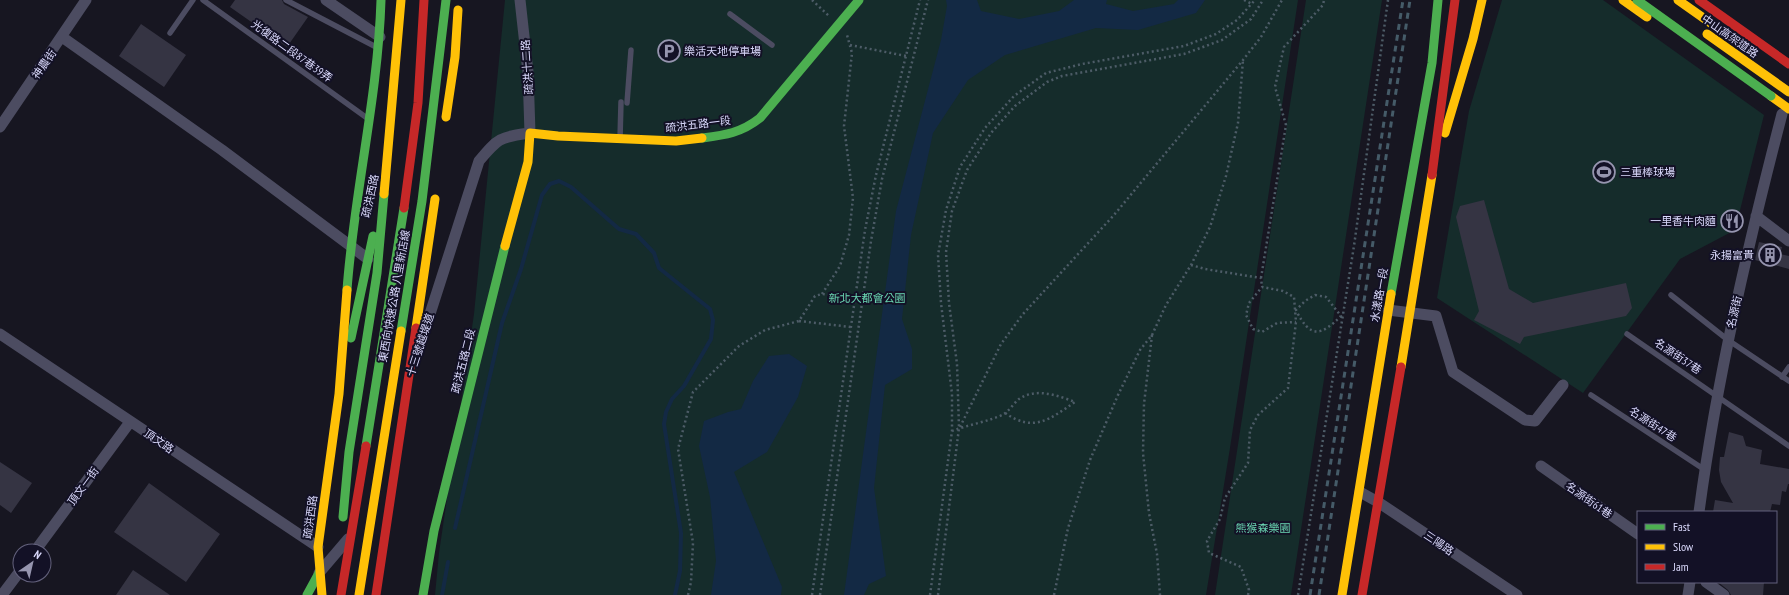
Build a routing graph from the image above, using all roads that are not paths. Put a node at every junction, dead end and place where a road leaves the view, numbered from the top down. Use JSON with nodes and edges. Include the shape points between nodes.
{"nodes":[{"id":1,"x":86,"y":0,"type":"edge"},
{"id":2,"x":193,"y":0,"type":"edge"},
{"id":3,"x":203,"y":0,"type":"edge"},
{"id":4,"x":286,"y":0,"type":"edge"},
{"id":5,"x":326,"y":0,"type":"edge"},
{"id":6,"x":380,"y":0,"type":"edge"},
{"id":7,"x":401,"y":0,"type":"edge"},
{"id":8,"x":408,"y":0,"type":"edge"},
{"id":9,"x":424,"y":0,"type":"edge"},
{"id":10,"x":441,"y":0,"type":"edge"},
{"id":11,"x":446,"y":0,"type":"edge"},
{"id":12,"x":459,"y":0,"type":"edge"},
{"id":13,"x":520,"y":0,"type":"edge"},
{"id":14,"x":859,"y":0,"type":"edge"},
{"id":15,"x":1438,"y":0,"type":"edge"},
{"id":16,"x":1455,"y":0,"type":"edge"},
{"id":17,"x":1481,"y":0,"type":"edge"},
{"id":18,"x":1623,"y":0,"type":"edge"},
{"id":19,"x":1637,"y":0,"type":"edge"},
{"id":20,"x":1646,"y":0,"type":"edge"},
{"id":21,"x":1678,"y":0,"type":"edge"},
{"id":22,"x":1684,"y":0,"type":"edge"},
{"id":23,"x":1699,"y":0,"type":"edge"},
{"id":24,"x":1712,"y":0,"type":"edge"},
{"id":25,"x":730,"y":14,"type":"dead end"},
{"id":26,"x":1699,"y":29,"type":"dead end"},
{"id":27,"x":170,"y":33,"type":"dead end"},
{"id":28,"x":62,"y":37,"type":"junction"},
{"id":29,"x":1737,"y":41,"type":"dead end"},
{"id":30,"x":379,"y":43,"type":"junction"},
{"id":31,"x":772,"y":45,"type":"dead end"},
{"id":32,"x":631,"y":50,"type":"dead end"},
{"id":33,"x":1789,"y":54,"type":"edge"},
{"id":34,"x":1448,"y":58,"type":"junction"},
{"id":35,"x":1432,"y":63,"type":"junction"},
{"id":36,"x":1789,"y":64,"type":"edge"},
{"id":37,"x":1789,"y":72,"type":"edge"},
{"id":38,"x":1789,"y":92,"type":"edge"},
{"id":39,"x":1789,"y":104,"type":"edge"},
{"id":40,"x":1787,"y":114,"type":"edge"},
{"id":41,"x":368,"y":119,"type":"junction"},
{"id":42,"x":0,"y":127,"type":"edge"},
{"id":43,"x":530,"y":133,"type":"junction"},
{"id":44,"x":620,"y":139,"type":"junction"},
{"id":45,"x":1430,"y":186,"type":"junction"},
{"id":46,"x":436,"y":190,"type":"dead end"},
{"id":47,"x":1756,"y":216,"type":"junction"},
{"id":48,"x":1789,"y":242,"type":"edge"},
{"id":49,"x":350,"y":246,"type":"junction"},
{"id":50,"x":368,"y":259,"type":"junction"},
{"id":51,"x":1671,"y":295,"type":"dead end"},
{"id":52,"x":1388,"y":310,"type":"junction"},
{"id":53,"x":1409,"y":314,"type":"junction"},
{"id":54,"x":0,"y":334,"type":"edge"},
{"id":55,"x":1627,"y":334,"type":"dead end"},
{"id":56,"x":1728,"y":340,"type":"junction"},
{"id":57,"x":1789,"y":367,"type":"edge"},
{"id":58,"x":1782,"y":376,"type":"junction"},
{"id":59,"x":1789,"y":381,"type":"edge"},
{"id":60,"x":1563,"y":385,"type":"dead end"},
{"id":61,"x":339,"y":394,"type":"junction"},
{"id":62,"x":1591,"y":395,"type":"dead end"},
{"id":63,"x":1718,"y":395,"type":"junction"},
{"id":64,"x":130,"y":422,"type":"junction"},
{"id":65,"x":1789,"y":446,"type":"edge"},
{"id":66,"x":1541,"y":466,"type":"dead end"},
{"id":67,"x":1705,"y":470,"type":"junction"},
{"id":68,"x":1360,"y":492,"type":"junction"},
{"id":69,"x":1378,"y":502,"type":"junction"},
{"id":70,"x":1699,"y":511,"type":"edge"},
{"id":71,"x":1637,"y":533,"type":"edge"},
{"id":72,"x":41,"y":543,"type":"edge"},
{"id":73,"x":318,"y":547,"type":"junction"},
{"id":74,"x":318,"y":573,"type":"junction"},
{"id":75,"x":12,"y":582,"type":"edge"},
{"id":76,"x":1690,"y":583,"type":"edge"},
{"id":77,"x":1707,"y":583,"type":"edge"},
{"id":78,"x":1514,"y":594,"type":"edge"},
{"id":79,"x":2,"y":595,"type":"edge"},
{"id":80,"x":307,"y":595,"type":"edge"},
{"id":81,"x":322,"y":595,"type":"edge"},
{"id":82,"x":336,"y":595,"type":"edge"},
{"id":83,"x":341,"y":595,"type":"edge"},
{"id":84,"x":359,"y":595,"type":"edge"},
{"id":85,"x":376,"y":595,"type":"edge"},
{"id":86,"x":423,"y":595,"type":"edge"},
{"id":87,"x":1342,"y":595,"type":"edge"},
{"id":88,"x":1362,"y":595,"type":"edge"},
{"id":89,"x":1688,"y":595,"type":"edge"},
{"id":90,"x":1724,"y":595,"type":"edge"}],
"edges":[{"from":1,"to":28,"type":"street","name":"神農街"},
{"from":2,"to":27,"type":"lane"},
{"from":3,"to":41,"type":"lane","name":"光復路二段87巷39弄"},
{"from":4,"to":30,"type":"lane"},
{"from":5,"to":30,"type":"street"},
{"from":6,"to":30,"type":"main road","name":"疏洪西路"},
{"from":7,"to":82,"type":"main road","bridge":true,"via":[[378,273],[349,452]]},
{"from":8,"to":50,"type":"main road","name":"疏洪西路","via":[[395,135]]},
{"from":9,"to":83,"type":"main road","name":"東西向快速公路 八里新店線","bridge":true,"via":[[418,103],[412,154]]},
{"from":10,"to":12,"type":"main road","bridge":true,"via":[[445,121],[455,57]]},
{"from":11,"to":84,"type":"main road","name":"東西向快速公路 八里新店線","bridge":true,"via":[[422,201]]},
{"from":13,"to":43,"type":"street","name":"疏洪十二路","via":[[528,72]]},
{"from":14,"to":44,"type":"main road","name":"疏洪五路一段","via":[[749,128],[730,134],[676,141]]},
{"from":15,"to":35,"type":"main road","name":"水漾路一段"},
{"from":16,"to":34,"type":"main road"},
{"from":17,"to":34,"type":"main road","via":[[1472,22]]},
{"from":17,"to":45,"type":"main road","via":[[1473,39]]},
{"from":18,"to":40,"type":"main road"},
{"from":19,"to":40,"type":"main road","bridge":true,"via":[[1770,96]]},
{"from":20,"to":39,"type":"main road"},
{"from":21,"to":29,"type":"main road","name":"中山高架道路","bridge":true},
{"from":22,"to":37,"type":"main road"},
{"from":23,"to":36,"type":"main road"},
{"from":24,"to":33,"type":"main road"},
{"from":25,"to":31,"type":"lane"},
{"from":26,"to":38,"type":"main road","name":"中山高架道路","bridge":true},
{"from":28,"to":42,"type":"street","name":"神農街"},
{"from":28,"to":49,"type":"street","via":[[222,150]]},
{"from":30,"to":41,"type":"main road","name":"疏洪西路"},
{"from":32,"to":44,"type":"lane"},
{"from":34,"to":35,"type":"main road"},
{"from":34,"to":45,"type":"main road"},
{"from":35,"to":52,"type":"main road","name":"水漾路一段"},
{"from":40,"to":47,"type":"street","name":"名源街"},
{"from":41,"to":49,"type":"main road","name":"疏洪西路"},
{"from":43,"to":44,"type":"main road","name":"疏洪五路一段"},
{"from":43,"to":74,"type":"street","name":"十三號越堤道","via":[[506,136],[493,144],[479,161],[364,520]]},
{"from":43,"to":86,"type":"main road","name":"疏洪五路二段","via":[[528,162],[434,531]]},
{"from":45,"to":53,"type":"main road"},
{"from":46,"to":85,"type":"main road","bridge":true},
{"from":47,"to":48,"type":"street"},
{"from":47,"to":56,"type":"street","name":"名源街"},
{"from":49,"to":50,"type":"street"},
{"from":49,"to":61,"type":"main road","name":"疏洪西路"},
{"from":50,"to":61,"type":"main road","name":"疏洪西路"},
{"from":51,"to":56,"type":"lane"},
{"from":52,"to":53,"type":"street"},
{"from":52,"to":68,"type":"main road","name":"水漾路一段"},
{"from":53,"to":60,"type":"street","via":[[1436,316],[1453,372],[1526,420],[1535,421]]},
{"from":53,"to":69,"type":"main road"},
{"from":54,"to":64,"type":"street","name":"頂文路"},
{"from":55,"to":63,"type":"lane","name":"名源街37巷"},
{"from":56,"to":58,"type":"lane"},
{"from":56,"to":63,"type":"street","name":"名源街"},
{"from":57,"to":58,"type":"lane"},
{"from":58,"to":59,"type":"lane"},
{"from":61,"to":73,"type":"main road","name":"疏洪西路"},
{"from":62,"to":67,"type":"lane","name":"名源街47巷"},
{"from":63,"to":65,"type":"lane","name":"名源街37巷"},
{"from":63,"to":67,"type":"street","name":"名源街"},
{"from":64,"to":72,"type":"street","name":"頂文一街"},
{"from":64,"to":73,"type":"street","name":"頂文路"},
{"from":66,"to":71,"type":"street","name":"名源街61巷"},
{"from":67,"to":70,"type":"street","name":"名源街"},
{"from":68,"to":69,"type":"street","name":"三陽路"},
{"from":68,"to":87,"type":"main road","name":"水漾路一段"},
{"from":69,"to":78,"type":"street","name":"三陽路"},
{"from":69,"to":88,"type":"main road"},
{"from":73,"to":74,"type":"main road","name":"疏洪西路"},
{"from":74,"to":80,"type":"main road","name":"疏洪西路"},
{"from":74,"to":81,"type":"main road","name":"疏洪西路"},
{"from":75,"to":79,"type":"street"},
{"from":76,"to":89,"type":"street"},
{"from":77,"to":90,"type":"street"}]}
